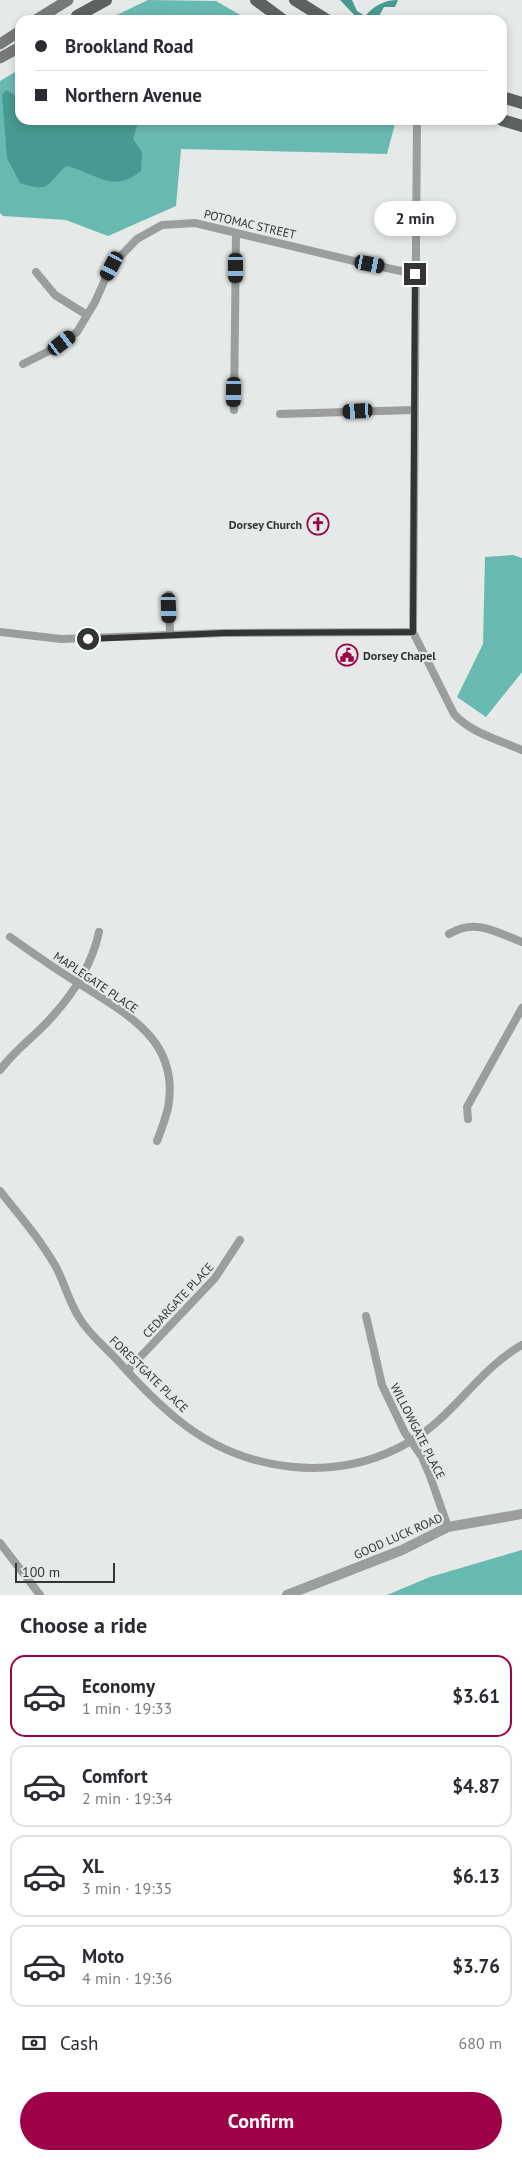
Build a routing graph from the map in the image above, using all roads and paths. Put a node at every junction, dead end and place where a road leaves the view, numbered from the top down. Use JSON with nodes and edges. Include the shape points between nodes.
{"nodes":[{"id":1,"x":68,"y":0,"type":"edge"},
{"id":2,"x":105,"y":0,"type":"edge"},
{"id":3,"x":256,"y":0,"type":"edge"},
{"id":4,"x":261,"y":0,"type":"edge"},
{"id":5,"x":295,"y":0,"type":"edge"},
{"id":6,"x":307,"y":0,"type":"edge"},
{"id":7,"x":44,"y":15,"type":"edge"},
{"id":8,"x":78,"y":15,"type":"edge"},
{"id":9,"x":277,"y":15,"type":"edge"},
{"id":10,"x":278,"y":15,"type":"edge"},
{"id":11,"x":319,"y":15,"type":"edge"},
{"id":12,"x":326,"y":15,"type":"edge"},
{"id":13,"x":15,"y":34,"type":"edge"},
{"id":14,"x":0,"y":44,"type":"edge"},
{"id":15,"x":15,"y":50,"type":"edge"},
{"id":16,"x":0,"y":58,"type":"edge"},
{"id":17,"x":507,"y":98,"type":"edge"},
{"id":18,"x":522,"y":103,"type":"edge"},
{"id":19,"x":507,"y":122,"type":"edge"},
{"id":20,"x":418,"y":125,"type":"edge"},
{"id":21,"x":522,"y":126,"type":"edge"},
{"id":22,"x":236,"y":234,"type":"junction"},
{"id":23,"x":36,"y":272,"type":"dead end"},
{"id":24,"x":415,"y":274,"type":"junction"},
{"id":25,"x":87,"y":315,"type":"junction"},
{"id":26,"x":23,"y":364,"type":"dead end"},
{"id":27,"x":234,"y":410,"type":"dead end"},
{"id":28,"x":414,"y":410,"type":"junction"},
{"id":29,"x":280,"y":414,"type":"dead end"},
{"id":30,"x":169,"y":595,"type":"dead end"},
{"id":31,"x":0,"y":632,"type":"edge"},
{"id":32,"x":413,"y":632,"type":"junction"},
{"id":33,"x":170,"y":635,"type":"junction"},
{"id":34,"x":522,"y":750,"type":"edge"},
{"id":35,"x":99,"y":932,"type":"dead end"},
{"id":36,"x":449,"y":934,"type":"dead end"},
{"id":37,"x":10,"y":937,"type":"dead end"},
{"id":38,"x":522,"y":942,"type":"edge"},
{"id":39,"x":78,"y":984,"type":"junction"},
{"id":40,"x":522,"y":1008,"type":"edge"},
{"id":41,"x":0,"y":1070,"type":"edge"},
{"id":42,"x":468,"y":1119,"type":"dead end"},
{"id":43,"x":157,"y":1141,"type":"dead end"},
{"id":44,"x":0,"y":1191,"type":"edge"},
{"id":45,"x":240,"y":1240,"type":"dead end"},
{"id":46,"x":366,"y":1316,"type":"dead end"},
{"id":47,"x":522,"y":1345,"type":"edge"},
{"id":48,"x":127,"y":1371,"type":"junction"},
{"id":49,"x":411,"y":1442,"type":"junction"},
{"id":50,"x":522,"y":1514,"type":"edge"},
{"id":51,"x":448,"y":1527,"type":"junction"},
{"id":52,"x":0,"y":1543,"type":"edge"},
{"id":53,"x":40,"y":1595,"type":"edge"},
{"id":54,"x":287,"y":1595,"type":"edge"}],
"edges":[{"from":1,"to":7,"type":"main road"},
{"from":2,"to":8,"type":"main road"},
{"from":3,"to":9,"type":"main road"},
{"from":4,"to":10,"type":"main road"},
{"from":5,"to":11,"type":"main road"},
{"from":6,"to":12,"type":"main road"},
{"from":13,"to":14,"type":"main road"},
{"from":15,"to":16,"type":"main road"},
{"from":17,"to":18,"type":"main road"},
{"from":19,"to":21,"type":"main road"},
{"from":20,"to":24,"type":"street"},
{"from":22,"to":24,"type":"street","name":"POTOMAC STREET"},
{"from":22,"to":25,"type":"street","name":"POTOMAC STREET","via":[[196,223],[155,227],[137,239],[112,266]]},
{"from":22,"to":27,"type":"street"},
{"from":23,"to":25,"type":"street","via":[[55,295]]},
{"from":24,"to":28,"type":"street"},
{"from":25,"to":26,"type":"street","name":"POTOMAC STREET","via":[[70,338]]},
{"from":28,"to":29,"type":"street"},
{"from":28,"to":32,"type":"street"},
{"from":30,"to":33,"type":"street"},
{"from":31,"to":33,"type":"street","via":[[61,639]]},
{"from":32,"to":33,"type":"street"},
{"from":32,"to":34,"type":"street","via":[[458,719],[470,728]]},
{"from":35,"to":39,"type":"street","via":[[90,962]]},
{"from":36,"to":38,"type":"street","via":[[460,928],[476,926]]},
{"from":37,"to":39,"type":"street","name":"MAPLEGATE PLACE"},
{"from":39,"to":41,"type":"street","via":[[51,1018]]},
{"from":39,"to":43,"type":"street","name":"MAPLEGATE PLACE","via":[[124,1012],[146,1030],[160,1052],[166,1066],[169,1095],[168,1109]]},
{"from":40,"to":42,"type":"street","via":[[467,1107]]},
{"from":44,"to":48,"type":"street","name":"FORESTGATE PLACE","via":[[47,1252],[79,1319]]},
{"from":45,"to":48,"type":"street","name":"CEDARGATE PLACE","via":[[215,1278]]},
{"from":46,"to":49,"type":"street","name":"WILLOWGATE PLACE","via":[[382,1385]]},
{"from":47,"to":49,"type":"street","name":"FORESTGATE PLACE","via":[[488,1369],[442,1417]]},
{"from":48,"to":49,"type":"street","name":"FORESTGATE PLACE","via":[[192,1430],[247,1458],[275,1465],[328,1468],[382,1455]]},
{"from":49,"to":51,"type":"street","name":"WILLOWGATE PLACE","via":[[430,1476]]},
{"from":50,"to":51,"type":"street","name":"GOOD LUCK ROAD"},
{"from":51,"to":54,"type":"street","name":"GOOD LUCK ROAD","via":[[402,1550]]},
{"from":52,"to":53,"type":"street"}]}
